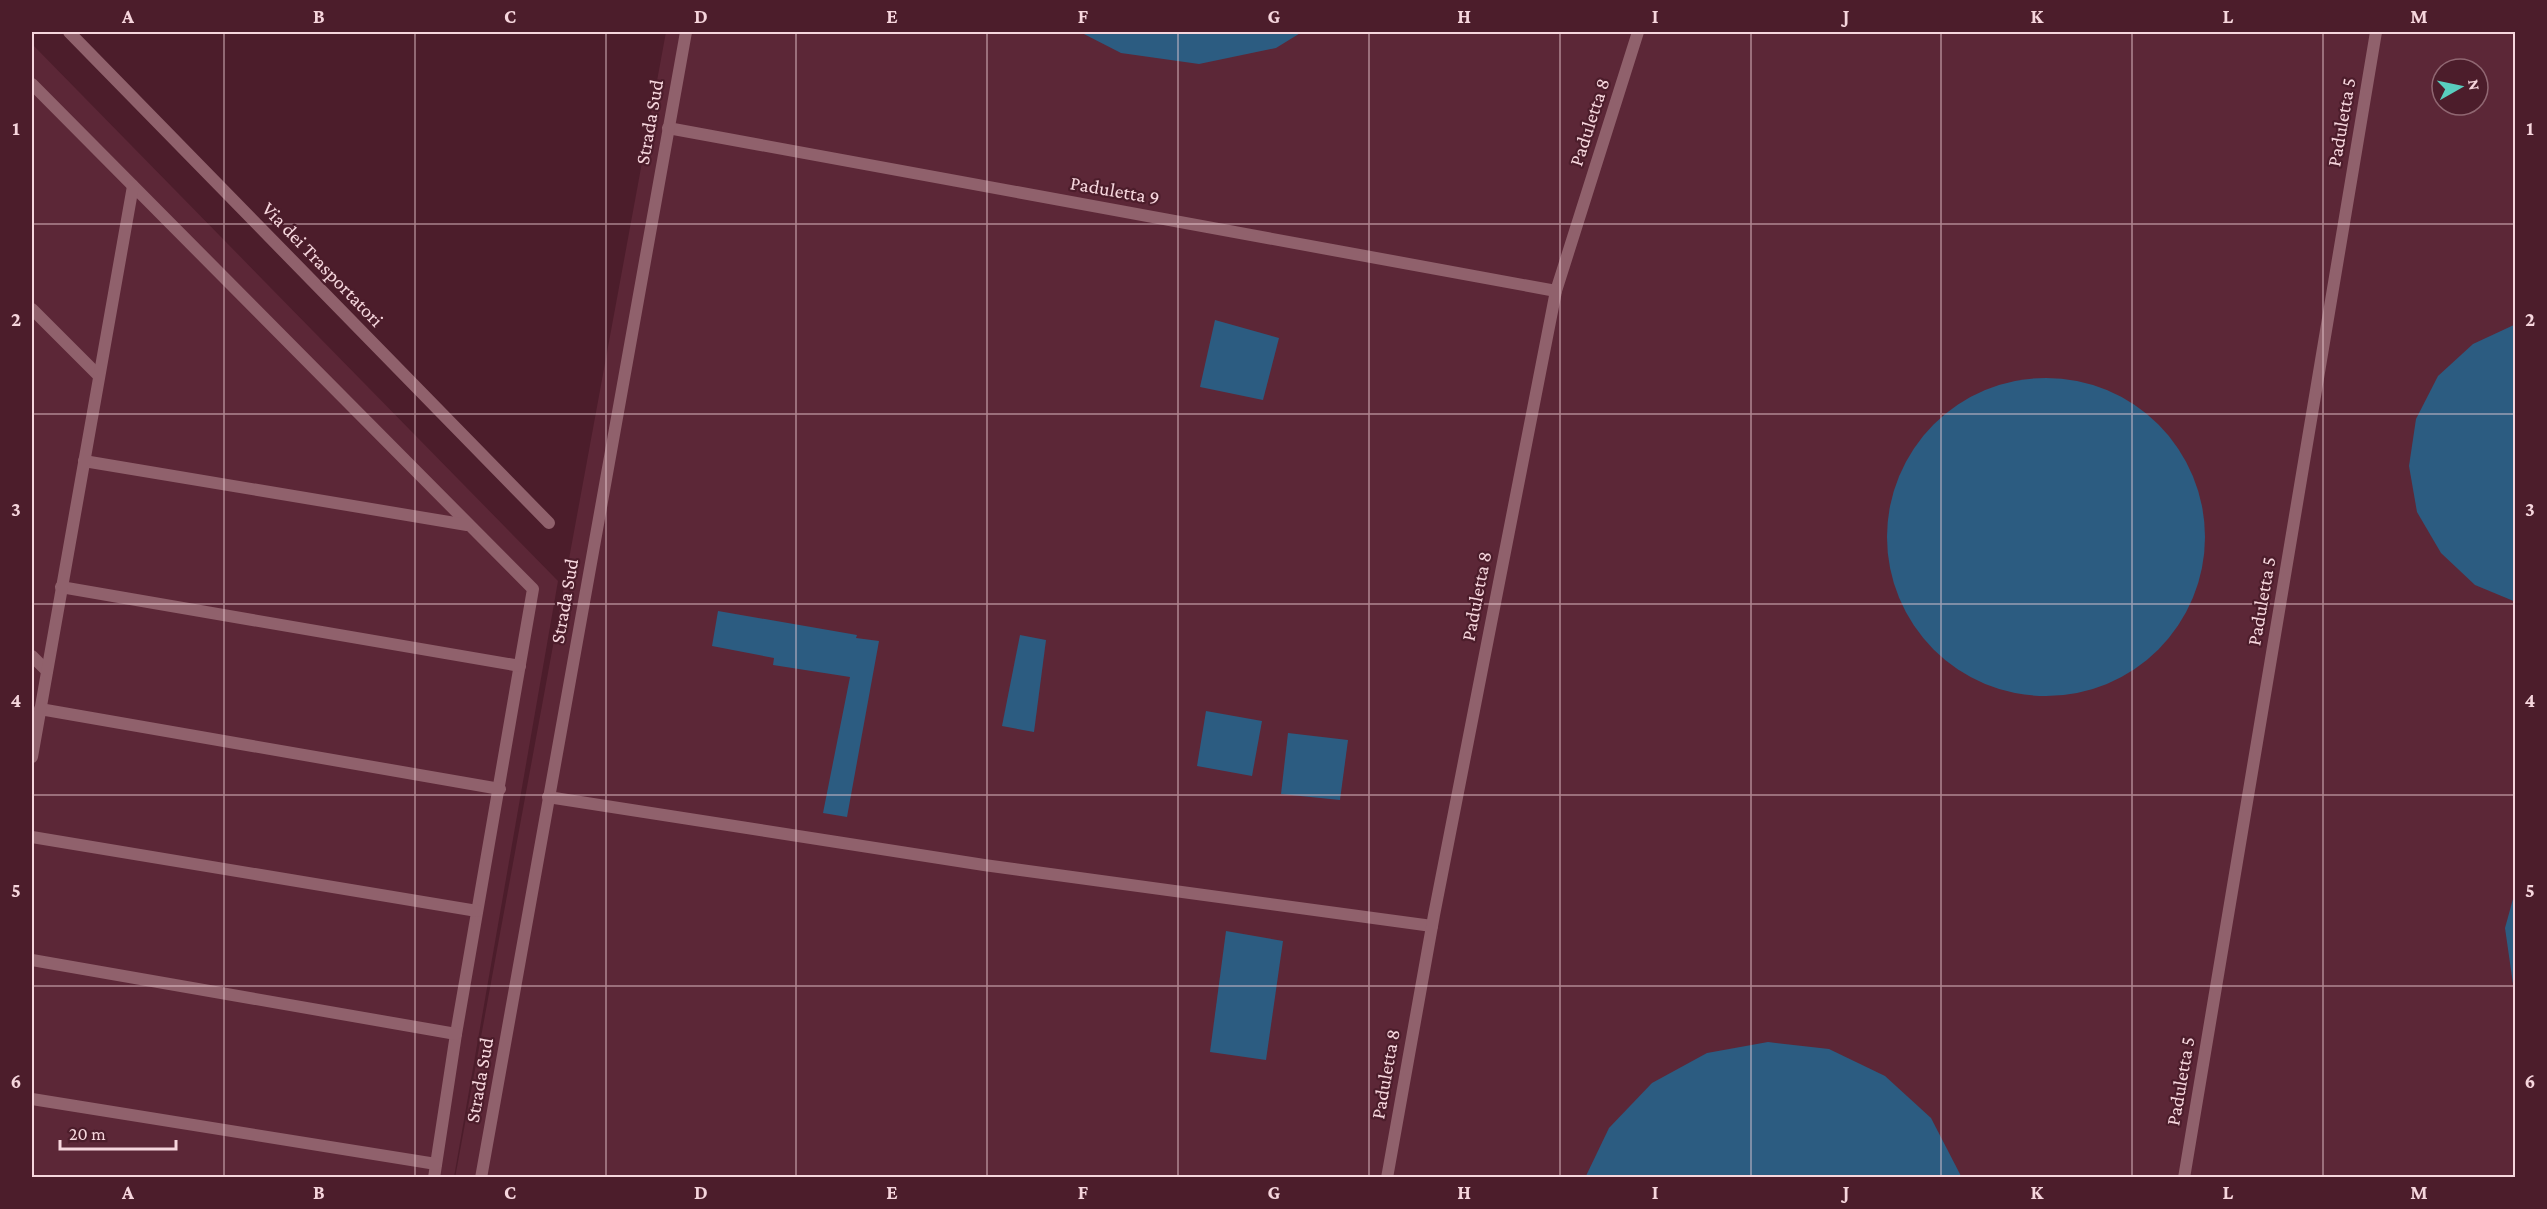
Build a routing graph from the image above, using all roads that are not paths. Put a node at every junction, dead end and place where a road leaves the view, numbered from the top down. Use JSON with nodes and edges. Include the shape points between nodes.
{"nodes":[{"id":1,"x":69,"y":32,"type":"edge"},
{"id":2,"x":686,"y":32,"type":"edge"},
{"id":3,"x":1638,"y":32,"type":"edge"},
{"id":4,"x":2376,"y":32,"type":"edge"},
{"id":5,"x":32,"y":84,"type":"edge"},
{"id":6,"x":668,"y":129,"type":"junction"},
{"id":7,"x":133,"y":186,"type":"junction"},
{"id":8,"x":1556,"y":291,"type":"junction"},
{"id":9,"x":32,"y":309,"type":"edge"},
{"id":10,"x":99,"y":376,"type":"junction"},
{"id":11,"x":84,"y":461,"type":"junction"},
{"id":12,"x":549,"y":523,"type":"dead end"},
{"id":13,"x":467,"y":525,"type":"junction"},
{"id":14,"x":61,"y":587,"type":"junction"},
{"id":15,"x":32,"y":656,"type":"edge"},
{"id":16,"x":520,"y":666,"type":"junction"},
{"id":17,"x":47,"y":671,"type":"junction"},
{"id":18,"x":40,"y":709,"type":"junction"},
{"id":19,"x":32,"y":757,"type":"edge"},
{"id":20,"x":500,"y":789,"type":"junction"},
{"id":21,"x":548,"y":797,"type":"junction"},
{"id":22,"x":32,"y":837,"type":"edge"},
{"id":23,"x":477,"y":910,"type":"junction"},
{"id":24,"x":1432,"y":926,"type":"junction"},
{"id":25,"x":32,"y":960,"type":"edge"},
{"id":26,"x":456,"y":1034,"type":"junction"},
{"id":27,"x":32,"y":1099,"type":"edge"},
{"id":28,"x":436,"y":1164,"type":"junction"},
{"id":29,"x":434,"y":1178,"type":"edge"},
{"id":30,"x":482,"y":1178,"type":"edge"},
{"id":31,"x":1387,"y":1178,"type":"edge"},
{"id":32,"x":2184,"y":1178,"type":"edge"}],
"edges":[{"from":1,"to":12,"type":"street","name":"Via dei Trasportatori"},
{"from":2,"to":6,"type":"street","name":"Strada Sud"},
{"from":3,"to":8,"type":"street","name":"Paduletta 8"},
{"from":4,"to":32,"type":"street","name":"Paduletta 5"},
{"from":5,"to":7,"type":"street"},
{"from":6,"to":8,"type":"street","name":"Paduletta 9"},
{"from":6,"to":21,"type":"street","name":"Strada Sud"},
{"from":7,"to":10,"type":"street"},
{"from":7,"to":13,"type":"street"},
{"from":8,"to":24,"type":"street","name":"Paduletta 8"},
{"from":9,"to":10,"type":"street"},
{"from":10,"to":11,"type":"street"},
{"from":11,"to":13,"type":"street"},
{"from":11,"to":14,"type":"street"},
{"from":13,"to":16,"type":"street","via":[[533,589]]},
{"from":14,"to":16,"type":"street"},
{"from":14,"to":17,"type":"street"},
{"from":15,"to":17,"type":"street"},
{"from":16,"to":20,"type":"street"},
{"from":17,"to":18,"type":"street"},
{"from":18,"to":19,"type":"street"},
{"from":18,"to":20,"type":"street"},
{"from":20,"to":23,"type":"street"},
{"from":21,"to":24,"type":"street","via":[[984,865]]},
{"from":21,"to":30,"type":"street","name":"Strada Sud"},
{"from":22,"to":23,"type":"street"},
{"from":23,"to":26,"type":"street"},
{"from":24,"to":31,"type":"street","name":"Paduletta 8"},
{"from":25,"to":26,"type":"street"},
{"from":26,"to":28,"type":"street"},
{"from":27,"to":28,"type":"street"},
{"from":28,"to":29,"type":"street"}]}
